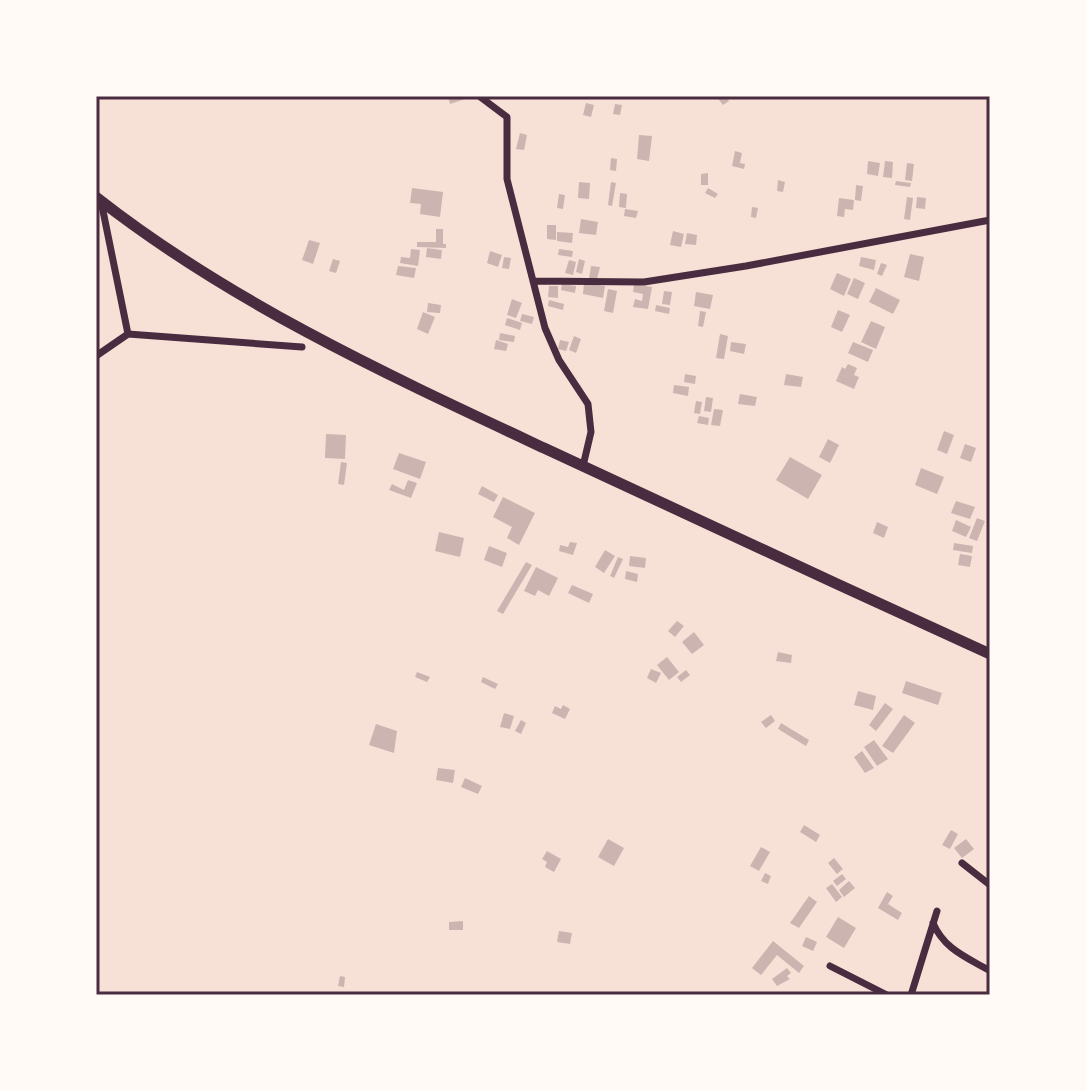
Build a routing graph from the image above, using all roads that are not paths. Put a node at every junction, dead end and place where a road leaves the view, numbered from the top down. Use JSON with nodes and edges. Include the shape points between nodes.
{"nodes":[{"id":1,"x":479,"y":96,"type":"edge"},
{"id":2,"x":98,"y":199,"type":"edge"},
{"id":3,"x":990,"y":220,"type":"edge"},
{"id":4,"x":533,"y":281,"type":"junction"},
{"id":5,"x":128,"y":334,"type":"junction"},
{"id":6,"x":302,"y":347,"type":"dead end"},
{"id":7,"x":96,"y":356,"type":"edge"},
{"id":8,"x":583,"y":466,"type":"junction"},
{"id":9,"x":990,"y":654,"type":"edge"},
{"id":10,"x":962,"y":863,"type":"dead end"},
{"id":11,"x":990,"y":885,"type":"edge"},
{"id":12,"x":937,"y":911,"type":"dead end"},
{"id":13,"x":933,"y":923,"type":"junction"},
{"id":14,"x":830,"y":966,"type":"dead end"},
{"id":15,"x":990,"y":971,"type":"edge"},
{"id":16,"x":887,"y":995,"type":"edge"},
{"id":17,"x":911,"y":995,"type":"edge"}],
"edges":[{"from":1,"to":4,"type":"street","via":[[507,117],[507,179]]},
{"from":2,"to":5,"type":"street"},
{"from":2,"to":8,"type":"highway","via":[[213,280],[410,385]]},
{"from":3,"to":4,"type":"street","via":[[644,282]]},
{"from":4,"to":8,"type":"street","via":[[549,339],[588,404],[591,432]]},
{"from":5,"to":6,"type":"street"},
{"from":5,"to":7,"type":"street"},
{"from":8,"to":9,"type":"highway"},
{"from":10,"to":11,"type":"street"},
{"from":12,"to":13,"type":"street"},
{"from":13,"to":15,"type":"street","via":[[950,949]]},
{"from":13,"to":17,"type":"street"},
{"from":14,"to":16,"type":"street"}]}
